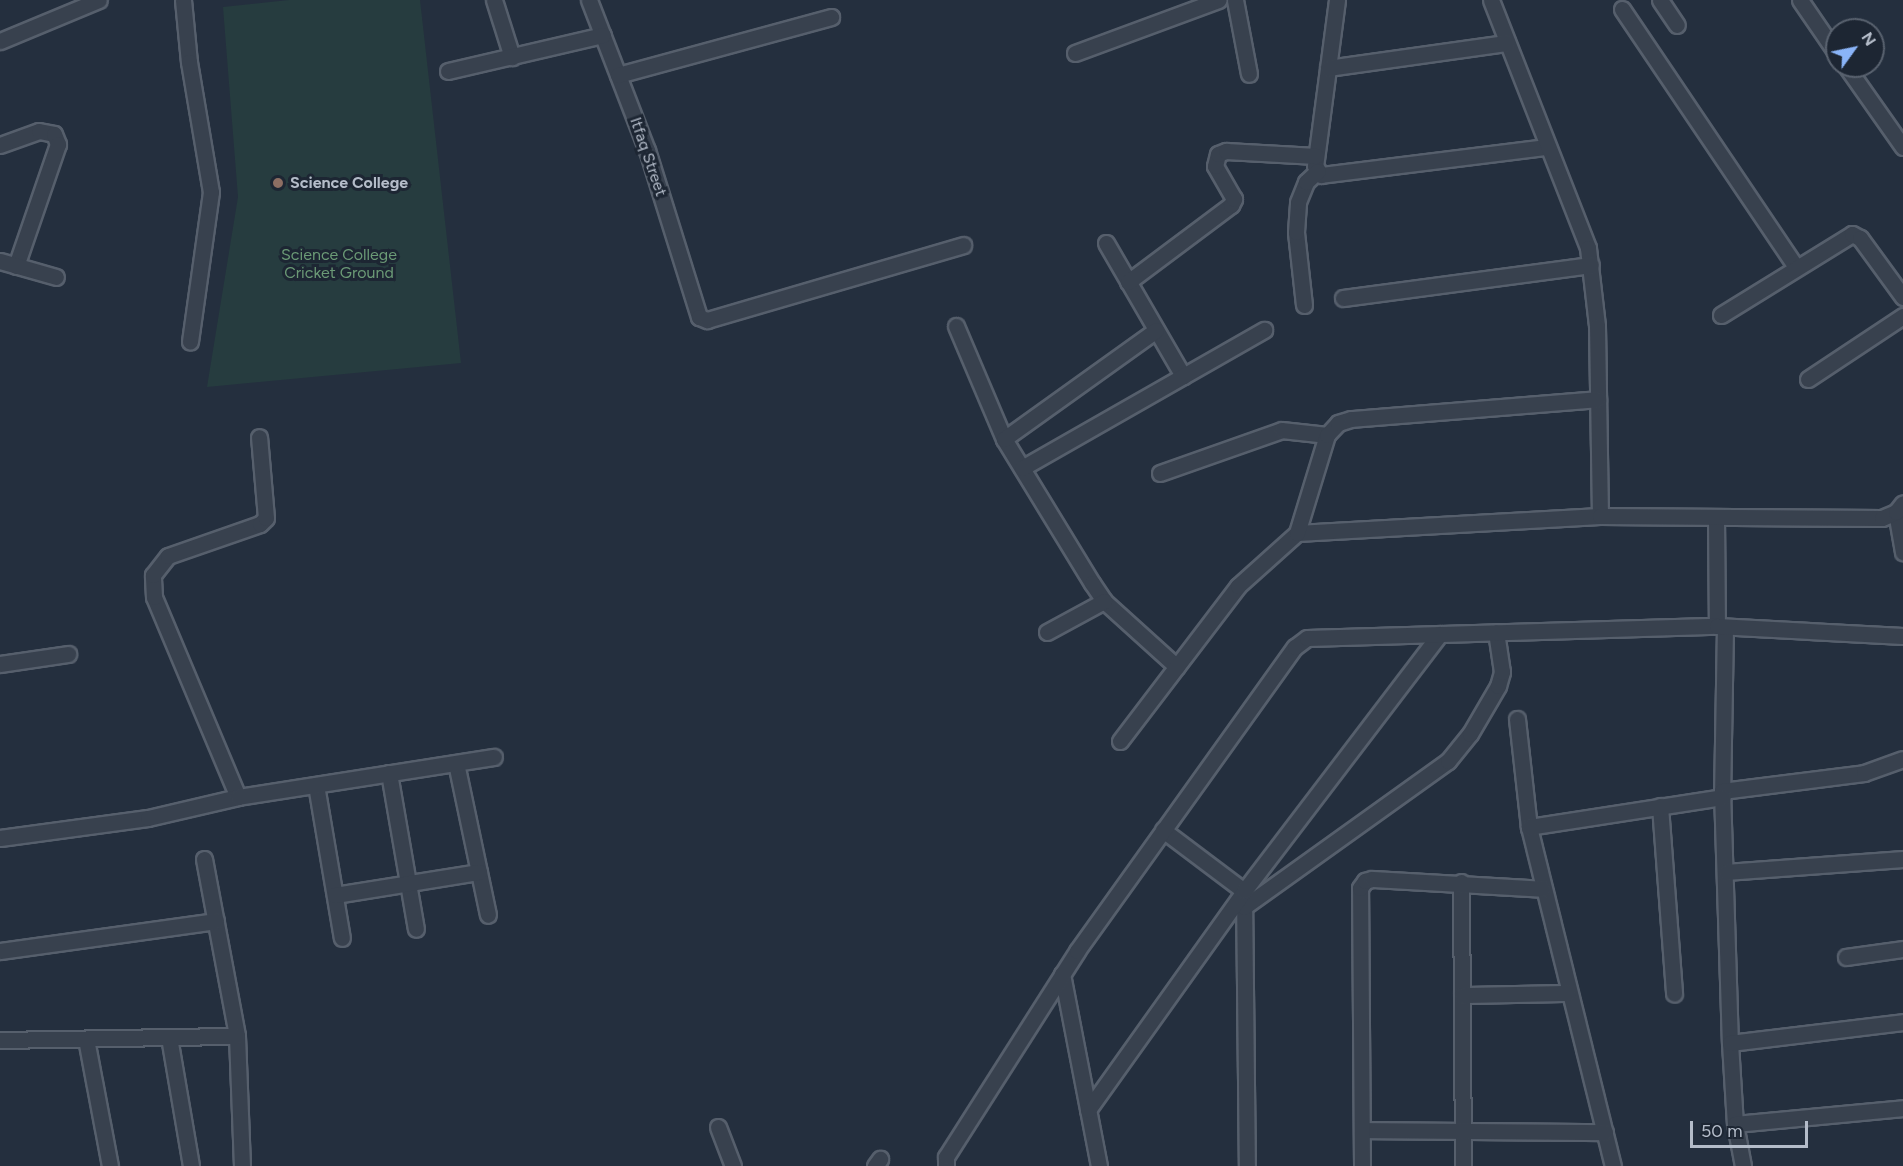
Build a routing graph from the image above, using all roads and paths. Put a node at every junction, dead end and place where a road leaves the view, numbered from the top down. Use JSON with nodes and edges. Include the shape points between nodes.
{"nodes":[{"id":1,"x":99,"y":0,"type":"edge"},
{"id":2,"x":183,"y":0,"type":"edge"},
{"id":3,"x":494,"y":0,"type":"edge"},
{"id":4,"x":589,"y":0,"type":"edge"},
{"id":5,"x":1218,"y":0,"type":"edge"},
{"id":6,"x":1235,"y":0,"type":"edge"},
{"id":7,"x":1336,"y":0,"type":"edge"},
{"id":8,"x":1491,"y":0,"type":"edge"},
{"id":9,"x":1660,"y":0,"type":"edge"},
{"id":10,"x":1800,"y":0,"type":"edge"},
{"id":11,"x":1622,"y":9,"type":"dead end"},
{"id":12,"x":831,"y":17,"type":"dead end"},
{"id":13,"x":1677,"y":25,"type":"dead end"},
{"id":14,"x":603,"y":35,"type":"junction"},
{"id":15,"x":1825,"y":36,"type":"edge"},
{"id":16,"x":0,"y":41,"type":"edge"},
{"id":17,"x":1507,"y":43,"type":"junction"},
{"id":18,"x":1075,"y":53,"type":"dead end"},
{"id":19,"x":512,"y":57,"type":"junction"},
{"id":20,"x":1328,"y":68,"type":"junction"},
{"id":21,"x":448,"y":71,"type":"dead end"},
{"id":22,"x":1249,"y":74,"type":"dead end"},
{"id":23,"x":618,"y":75,"type":"junction"},
{"id":24,"x":1854,"y":78,"type":"edge"},
{"id":25,"x":0,"y":145,"type":"edge"},
{"id":26,"x":1547,"y":147,"type":"junction"},
{"id":27,"x":1903,"y":147,"type":"edge"},
{"id":28,"x":1317,"y":164,"type":"junction"},
{"id":29,"x":1106,"y":243,"type":"dead end"},
{"id":30,"x":963,"y":245,"type":"dead end"},
{"id":31,"x":0,"y":261,"type":"edge"},
{"id":32,"x":1591,"y":265,"type":"junction"},
{"id":33,"x":16,"y":266,"type":"junction"},
{"id":34,"x":1796,"y":267,"type":"junction"},
{"id":35,"x":56,"y":277,"type":"dead end"},
{"id":36,"x":1128,"y":282,"type":"junction"},
{"id":37,"x":1903,"y":297,"type":"edge"},
{"id":38,"x":1343,"y":298,"type":"dead end"},
{"id":39,"x":1304,"y":305,"type":"dead end"},
{"id":40,"x":1721,"y":315,"type":"dead end"},
{"id":41,"x":1903,"y":316,"type":"edge"},
{"id":42,"x":956,"y":326,"type":"dead end"},
{"id":43,"x":1156,"y":330,"type":"junction"},
{"id":44,"x":1264,"y":330,"type":"dead end"},
{"id":45,"x":190,"y":342,"type":"dead end"},
{"id":46,"x":1183,"y":376,"type":"junction"},
{"id":47,"x":1808,"y":379,"type":"dead end"},
{"id":48,"x":1598,"y":399,"type":"junction"},
{"id":49,"x":1327,"y":435,"type":"junction"},
{"id":50,"x":259,"y":437,"type":"dead end"},
{"id":51,"x":1004,"y":439,"type":"junction"},
{"id":52,"x":1022,"y":468,"type":"junction"},
{"id":53,"x":1160,"y":473,"type":"dead end"},
{"id":54,"x":1900,"y":508,"type":"edge"},
{"id":55,"x":1600,"y":516,"type":"junction"},
{"id":56,"x":1716,"y":517,"type":"junction"},
{"id":57,"x":1296,"y":532,"type":"junction"},
{"id":58,"x":1903,"y":552,"type":"edge"},
{"id":59,"x":1104,"y":601,"type":"junction"},
{"id":60,"x":1721,"y":627,"type":"junction"},
{"id":61,"x":1047,"y":632,"type":"dead end"},
{"id":62,"x":1496,"y":632,"type":"junction"},
{"id":63,"x":1440,"y":634,"type":"junction"},
{"id":64,"x":1903,"y":636,"type":"edge"},
{"id":65,"x":68,"y":654,"type":"dead end"},
{"id":66,"x":0,"y":664,"type":"edge"},
{"id":67,"x":1177,"y":667,"type":"junction"},
{"id":68,"x":1517,"y":719,"type":"dead end"},
{"id":69,"x":1120,"y":741,"type":"dead end"},
{"id":70,"x":494,"y":757,"type":"dead end"},
{"id":71,"x":1903,"y":759,"type":"edge"},
{"id":72,"x":456,"y":763,"type":"junction"},
{"id":73,"x":389,"y":773,"type":"junction"},
{"id":74,"x":316,"y":785,"type":"junction"},
{"id":75,"x":1723,"y":794,"type":"junction"},
{"id":76,"x":238,"y":797,"type":"junction"},
{"id":77,"x":1660,"y":806,"type":"junction"},
{"id":78,"x":1529,"y":827,"type":"junction"},
{"id":79,"x":1163,"y":830,"type":"junction"},
{"id":80,"x":0,"y":838,"type":"edge"},
{"id":81,"x":1903,"y":859,"type":"edge"},
{"id":82,"x":204,"y":860,"type":"dead end"},
{"id":83,"x":479,"y":872,"type":"junction"},
{"id":84,"x":1726,"y":872,"type":"junction"},
{"id":85,"x":1461,"y":882,"type":"junction"},
{"id":86,"x":408,"y":883,"type":"junction"},
{"id":87,"x":1543,"y":889,"type":"junction"},
{"id":88,"x":335,"y":896,"type":"junction"},
{"id":89,"x":1244,"y":899,"type":"junction"},
{"id":90,"x":488,"y":915,"type":"dead end"},
{"id":91,"x":216,"y":921,"type":"junction"},
{"id":92,"x":416,"y":929,"type":"dead end"},
{"id":93,"x":342,"y":938,"type":"dead end"},
{"id":94,"x":1903,"y":949,"type":"edge"},
{"id":95,"x":0,"y":951,"type":"edge"},
{"id":96,"x":1846,"y":957,"type":"dead end"},
{"id":97,"x":1062,"y":974,"type":"junction"},
{"id":98,"x":1568,"y":993,"type":"junction"},
{"id":99,"x":1674,"y":993,"type":"dead end"},
{"id":100,"x":1462,"y":994,"type":"junction"},
{"id":101,"x":1903,"y":1022,"type":"edge"},
{"id":102,"x":237,"y":1036,"type":"junction"},
{"id":103,"x":169,"y":1037,"type":"junction"},
{"id":104,"x":86,"y":1039,"type":"junction"},
{"id":105,"x":0,"y":1040,"type":"edge"},
{"id":106,"x":1730,"y":1043,"type":"junction"},
{"id":107,"x":1903,"y":1108,"type":"edge"},
{"id":108,"x":1088,"y":1110,"type":"junction"},
{"id":109,"x":1735,"y":1124,"type":"junction"},
{"id":110,"x":718,"y":1126,"type":"dead end"},
{"id":111,"x":1463,"y":1129,"type":"junction"},
{"id":112,"x":1362,"y":1130,"type":"junction"},
{"id":113,"x":1605,"y":1132,"type":"junction"},
{"id":114,"x":110,"y":1166,"type":"edge"},
{"id":115,"x":191,"y":1166,"type":"edge"},
{"id":116,"x":242,"y":1166,"type":"edge"},
{"id":117,"x":733,"y":1166,"type":"edge"},
{"id":118,"x":946,"y":1166,"type":"edge"},
{"id":119,"x":1099,"y":1166,"type":"edge"},
{"id":120,"x":1247,"y":1166,"type":"edge"},
{"id":121,"x":1362,"y":1166,"type":"edge"},
{"id":122,"x":1463,"y":1166,"type":"edge"},
{"id":123,"x":1613,"y":1166,"type":"edge"},
{"id":124,"x":1743,"y":1166,"type":"edge"}],
"edges":[{"from":1,"to":16,"type":"street"},
{"from":2,"to":45,"type":"street","via":[[189,62],[211,192]]},
{"from":3,"to":19,"type":"street"},
{"from":4,"to":14,"type":"street","name":"Itfaq Street"},
{"from":5,"to":18,"type":"street"},
{"from":6,"to":22,"type":"street"},
{"from":7,"to":20,"type":"street"},
{"from":8,"to":17,"type":"street"},
{"from":9,"to":13,"type":"street"},
{"from":10,"to":15,"type":"street"},
{"from":11,"to":34,"type":"street"},
{"from":12,"to":23,"type":"street"},
{"from":14,"to":19,"type":"street"},
{"from":14,"to":23,"type":"street","name":"Itfaq Street"},
{"from":17,"to":20,"type":"street"},
{"from":17,"to":26,"type":"street"},
{"from":19,"to":21,"type":"street"},
{"from":20,"to":28,"type":"street"},
{"from":23,"to":30,"type":"street","name":"Itfaq Street","via":[[647,150],[699,318],[707,320]]},
{"from":24,"to":27,"type":"street"},
{"from":25,"to":33,"type":"street","via":[[39,131],[54,134],[58,144]]},
{"from":26,"to":28,"type":"street","via":[[1326,176]]},
{"from":26,"to":32,"type":"street"},
{"from":28,"to":36,"type":"street","via":[[1226,151],[1218,154],[1215,166],[1234,199],[1231,205]]},
{"from":28,"to":39,"type":"street","via":[[1298,202],[1296,232]]},
{"from":29,"to":36,"type":"street"},
{"from":31,"to":33,"type":"street"},
{"from":32,"to":38,"type":"street"},
{"from":32,"to":48,"type":"street"},
{"from":33,"to":35,"type":"street"},
{"from":34,"to":37,"type":"street","via":[[1852,234],[1860,238]]},
{"from":34,"to":40,"type":"street"},
{"from":36,"to":43,"type":"street"},
{"from":41,"to":47,"type":"street"},
{"from":42,"to":51,"type":"street"},
{"from":43,"to":46,"type":"street"},
{"from":43,"to":51,"type":"street"},
{"from":44,"to":46,"type":"street"},
{"from":46,"to":52,"type":"street"},
{"from":48,"to":49,"type":"street","via":[[1351,418],[1338,423]]},
{"from":48,"to":55,"type":"street"},
{"from":49,"to":53,"type":"street","via":[[1282,430]]},
{"from":49,"to":57,"type":"street"},
{"from":50,"to":76,"type":"street","via":[[266,518],[260,524],[168,556],[153,575],[154,597]]},
{"from":51,"to":52,"type":"street"},
{"from":52,"to":59,"type":"street"},
{"from":54,"to":56,"type":"street","via":[[1882,518]]},
{"from":54,"to":58,"type":"street"},
{"from":55,"to":56,"type":"street"},
{"from":55,"to":57,"type":"street"},
{"from":56,"to":60,"type":"street"},
{"from":57,"to":67,"type":"street","via":[[1238,586]]},
{"from":59,"to":61,"type":"street"},
{"from":59,"to":67,"type":"street"},
{"from":60,"to":62,"type":"street"},
{"from":60,"to":64,"type":"street"},
{"from":60,"to":75,"type":"street"},
{"from":62,"to":63,"type":"street"},
{"from":62,"to":89,"type":"street","via":[[1502,672],[1498,686],[1470,734],[1448,761]]},
{"from":63,"to":79,"type":"street","via":[[1307,638],[1295,647]]},
{"from":63,"to":89,"type":"street"},
{"from":65,"to":66,"type":"street"},
{"from":67,"to":69,"type":"street"},
{"from":68,"to":78,"type":"street"},
{"from":70,"to":72,"type":"street"},
{"from":71,"to":75,"type":"street","via":[[1864,773]]},
{"from":72,"to":73,"type":"street"},
{"from":72,"to":83,"type":"street"},
{"from":73,"to":74,"type":"street"},
{"from":73,"to":86,"type":"street"},
{"from":74,"to":76,"type":"street"},
{"from":74,"to":88,"type":"street"},
{"from":75,"to":77,"type":"street"},
{"from":75,"to":84,"type":"street"},
{"from":76,"to":80,"type":"street","via":[[148,818]]},
{"from":77,"to":78,"type":"street"},
{"from":77,"to":99,"type":"street"},
{"from":78,"to":87,"type":"street"},
{"from":79,"to":89,"type":"street"},
{"from":79,"to":97,"type":"street"},
{"from":81,"to":84,"type":"street"},
{"from":82,"to":91,"type":"street"},
{"from":83,"to":86,"type":"street"},
{"from":83,"to":90,"type":"street"},
{"from":84,"to":106,"type":"street"},
{"from":85,"to":87,"type":"street"},
{"from":85,"to":100,"type":"street"},
{"from":85,"to":112,"type":"street","via":[[1372,879],[1360,888]]},
{"from":86,"to":88,"type":"street"},
{"from":86,"to":92,"type":"street"},
{"from":87,"to":98,"type":"street"},
{"from":88,"to":93,"type":"street"},
{"from":89,"to":108,"type":"street"},
{"from":89,"to":120,"type":"street"},
{"from":91,"to":95,"type":"street"},
{"from":91,"to":102,"type":"street"},
{"from":94,"to":96,"type":"street"},
{"from":97,"to":108,"type":"street"},
{"from":97,"to":118,"type":"street","via":[[946,1157]]},
{"from":98,"to":100,"type":"street"},
{"from":98,"to":113,"type":"street"},
{"from":100,"to":111,"type":"street"},
{"from":101,"to":106,"type":"street"},
{"from":102,"to":103,"type":"street"},
{"from":102,"to":116,"type":"street"},
{"from":103,"to":104,"type":"street"},
{"from":103,"to":115,"type":"street"},
{"from":104,"to":105,"type":"street"},
{"from":104,"to":114,"type":"street"},
{"from":106,"to":109,"type":"street"},
{"from":107,"to":109,"type":"street"},
{"from":108,"to":119,"type":"street"},
{"from":109,"to":124,"type":"street"},
{"from":110,"to":117,"type":"street"},
{"from":111,"to":112,"type":"street"},
{"from":111,"to":113,"type":"street"},
{"from":111,"to":122,"type":"street"},
{"from":112,"to":121,"type":"street"},
{"from":113,"to":123,"type":"street"}]}
